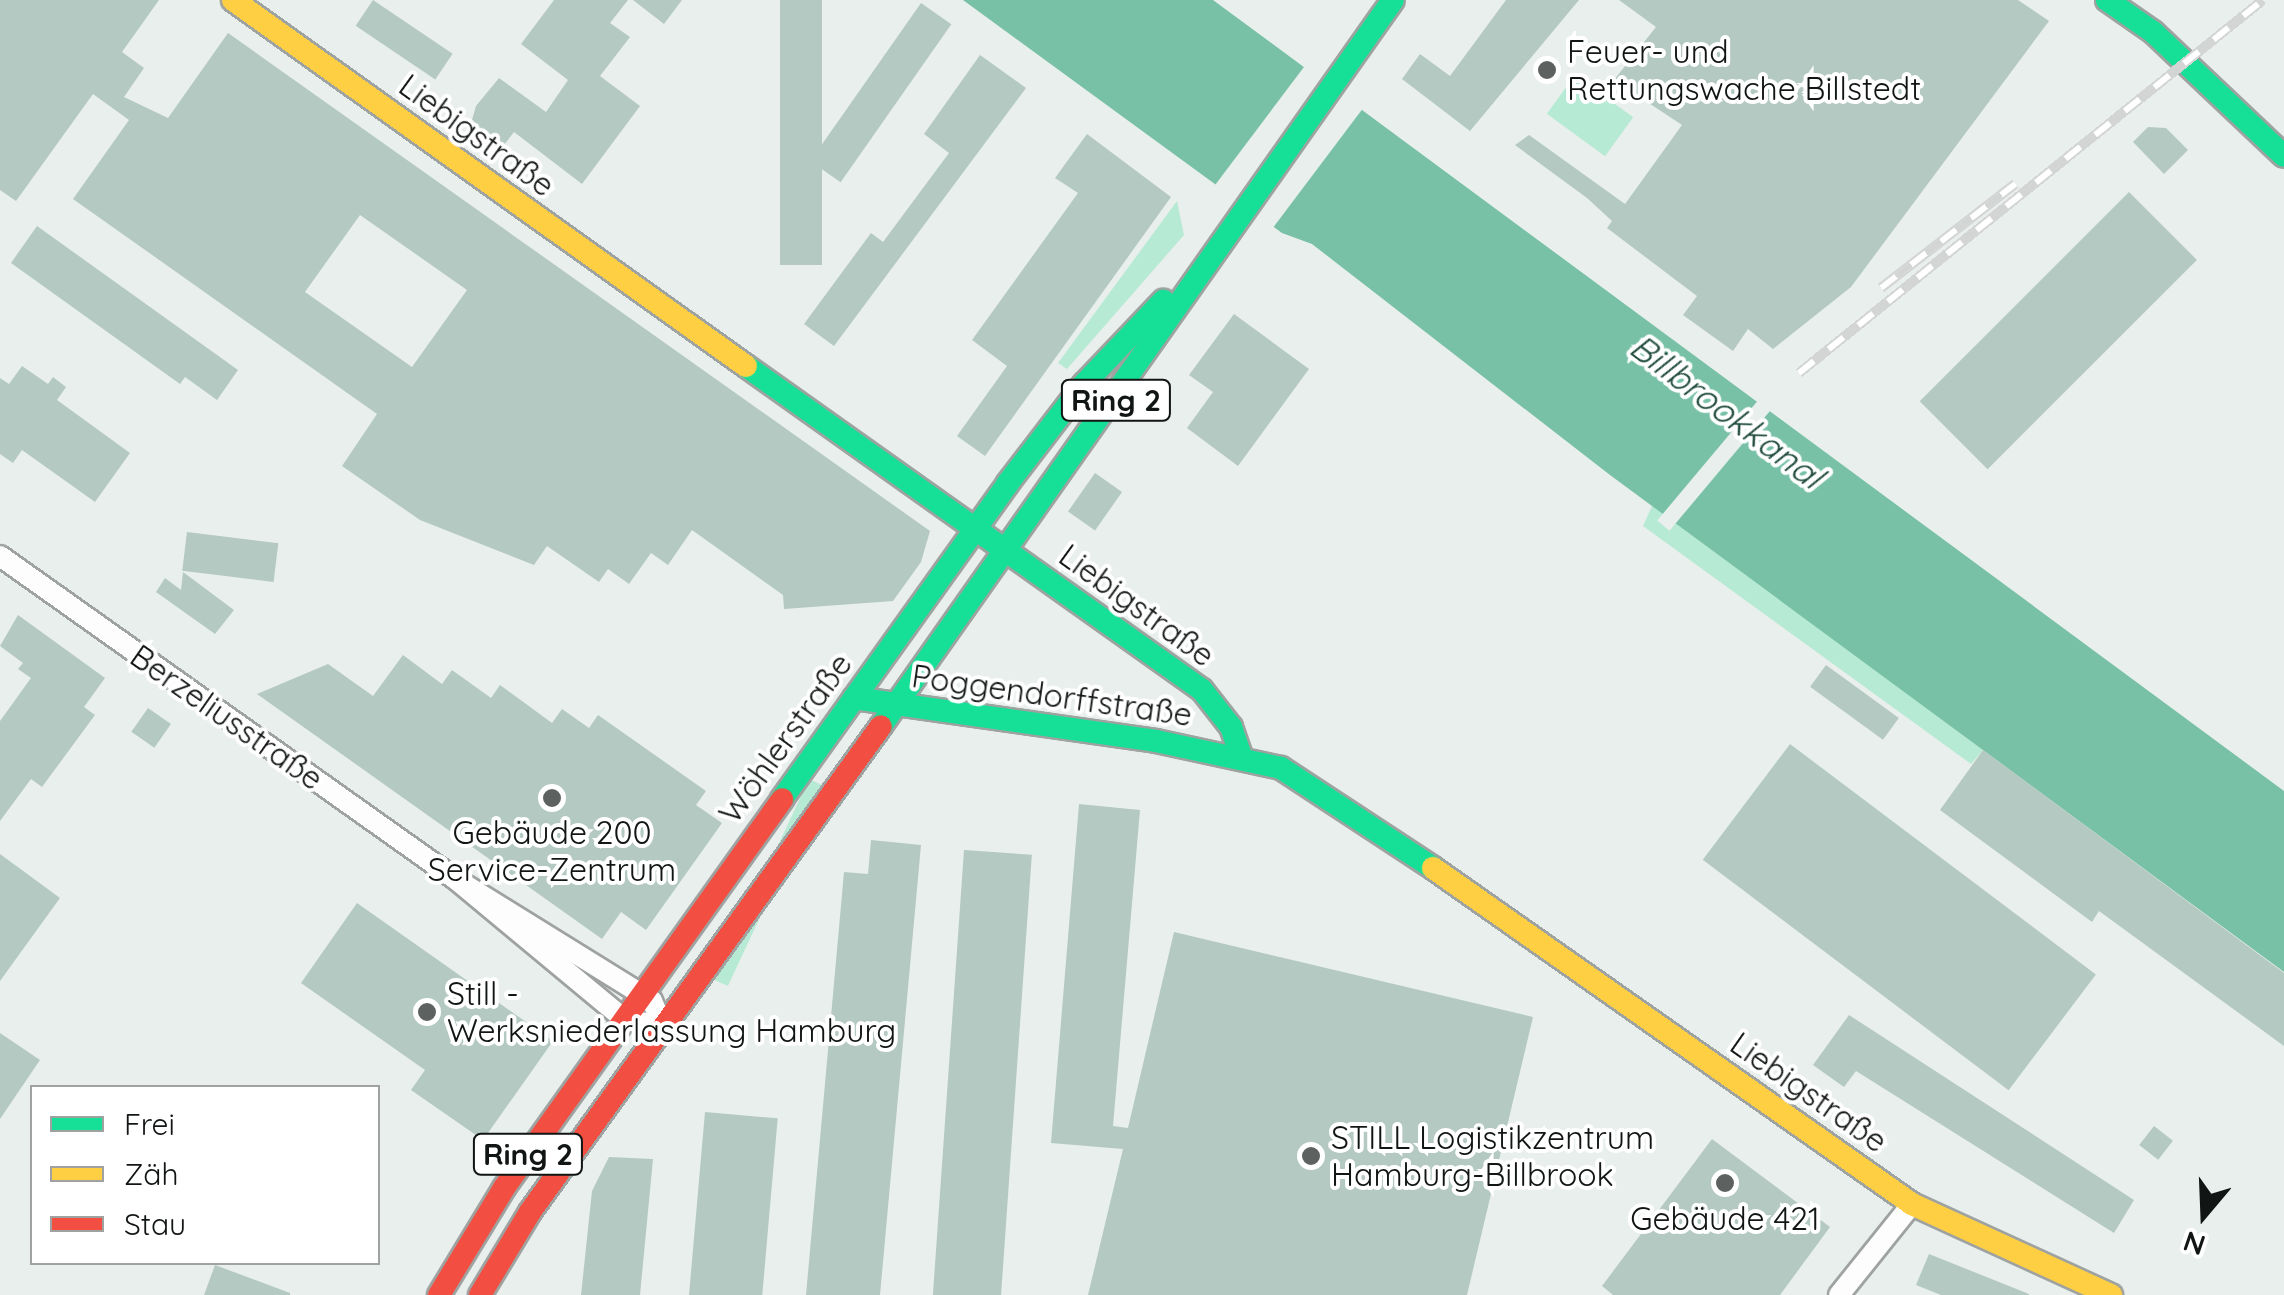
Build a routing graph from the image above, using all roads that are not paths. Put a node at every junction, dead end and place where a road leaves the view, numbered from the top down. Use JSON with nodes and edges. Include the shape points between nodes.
{"nodes":[{"id":1,"x":233,"y":0,"type":"edge"},
{"id":2,"x":1393,"y":0,"type":"edge"},
{"id":3,"x":2107,"y":0,"type":"edge"},
{"id":4,"x":2284,"y":156,"type":"edge"},
{"id":5,"x":1218,"y":244,"type":"junction"},
{"id":6,"x":975,"y":529,"type":"junction"},
{"id":7,"x":1006,"y":551,"type":"junction"},
{"id":8,"x":0,"y":556,"type":"edge"},
{"id":9,"x":854,"y":698,"type":"junction"},
{"id":10,"x":894,"y":705,"type":"junction"},
{"id":11,"x":1241,"y":756,"type":"junction"},
{"id":12,"x":454,"y":878,"type":"junction"},
{"id":13,"x":642,"y":994,"type":"junction"},
{"id":14,"x":624,"y":1019,"type":"junction"},
{"id":15,"x":663,"y":1026,"type":"junction"},
{"id":16,"x":1912,"y":1204,"type":"junction"},
{"id":17,"x":439,"y":1295,"type":"edge"},
{"id":18,"x":480,"y":1295,"type":"edge"},
{"id":19,"x":1839,"y":1295,"type":"edge"},
{"id":20,"x":2110,"y":1295,"type":"edge"}],
"edges":[{"from":1,"to":6,"type":"main road","name":"Liebigstraße"},
{"from":2,"to":5,"type":"main road","name":"Wöhlerstraße","number":"Ring 2"},
{"from":3,"to":4,"type":"main road","via":[[2152,32]]},
{"from":5,"to":6,"type":"main road","name":"Wöhlerstraße","number":"Ring 2","via":[[1084,384]]},
{"from":5,"to":7,"type":"main road","name":"Wöhlerstraße","number":"Ring 2"},
{"from":6,"to":7,"type":"main road","name":"Liebigstraße"},
{"from":6,"to":9,"type":"main road","name":"Wöhlerstraße","number":"Ring 2"},
{"from":7,"to":10,"type":"main road","name":"Wöhlerstraße","number":"Ring 2"},
{"from":7,"to":11,"type":"main road","name":"Liebigstraße","via":[[1202,690],[1231,726]]},
{"from":8,"to":12,"type":"street","name":"Berzeliusstraße"},
{"from":9,"to":10,"type":"main road","name":"Poggendorffstraße"},
{"from":9,"to":13,"type":"main road","name":"Wöhlerstraße","number":"Ring 2"},
{"from":10,"to":11,"type":"main road","name":"Poggendorffstraße"},
{"from":10,"to":15,"type":"main road","name":"Wöhlerstraße","number":"Ring 2"},
{"from":11,"to":16,"type":"main road","name":"Liebigstraße","via":[[1318,788]]},
{"from":12,"to":13,"type":"street","name":"Berzeliusstraße"},
{"from":12,"to":14,"type":"street","name":"Berzeliusstraße"},
{"from":13,"to":14,"type":"main road","name":"Wöhlerstraße","number":"Ring 2"},
{"from":13,"to":15,"type":"street","name":"Berzeliusstraße","via":[[657,1007]]},
{"from":14,"to":15,"type":"street","name":"Berzeliusstraße"},
{"from":14,"to":17,"type":"main road","name":"Wöhlerstraße","number":"Ring 2","via":[[504,1188]]},
{"from":15,"to":18,"type":"main road","name":"Wöhlerstraße","number":"Ring 2","via":[[530,1212]]},
{"from":16,"to":19,"type":"street"},
{"from":16,"to":20,"type":"main road","name":"Liebigstraße"}]}
